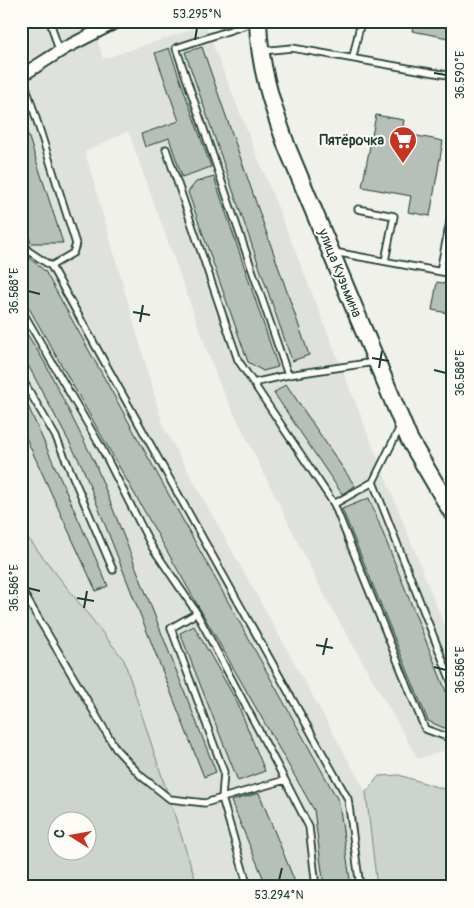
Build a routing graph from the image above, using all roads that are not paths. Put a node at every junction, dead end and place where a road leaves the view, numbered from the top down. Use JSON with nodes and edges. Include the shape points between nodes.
{"nodes":[{"id":1,"x":50,"y":21,"type":"edge"},
{"id":2,"x":118,"y":21,"type":"edge"},
{"id":3,"x":258,"y":21,"type":"edge"},
{"id":4,"x":361,"y":21,"type":"edge"},
{"id":5,"x":60,"y":51,"type":"junction"},
{"id":6,"x":259,"y":51,"type":"junction"},
{"id":7,"x":353,"y":57,"type":"junction"},
{"id":8,"x":22,"y":74,"type":"edge"},
{"id":9,"x":453,"y":76,"type":"edge"},
{"id":10,"x":166,"y":149,"type":"dead end"},
{"id":11,"x":453,"y":207,"type":"edge"},
{"id":12,"x":358,"y":209,"type":"dead end"},
{"id":13,"x":21,"y":234,"type":"edge"},
{"id":14,"x":24,"y":252,"type":"edge"},
{"id":15,"x":332,"y":252,"type":"junction"},
{"id":16,"x":384,"y":261,"type":"junction"},
{"id":17,"x":51,"y":266,"type":"junction"},
{"id":18,"x":440,"y":271,"type":"junction"},
{"id":19,"x":453,"y":274,"type":"edge"},
{"id":20,"x":21,"y":309,"type":"edge"},
{"id":21,"x":375,"y":362,"type":"junction"},
{"id":22,"x":288,"y":375,"type":"junction"},
{"id":23,"x":21,"y":377,"type":"edge"},
{"id":24,"x":253,"y":382,"type":"junction"},
{"id":25,"x":402,"y":423,"type":"junction"},
{"id":26,"x":373,"y":482,"type":"junction"},
{"id":27,"x":334,"y":504,"type":"junction"},
{"id":28,"x":453,"y":514,"type":"edge"},
{"id":29,"x":113,"y":570,"type":"dead end"},
{"id":30,"x":21,"y":589,"type":"edge"},
{"id":31,"x":197,"y":613,"type":"junction"},
{"id":32,"x":453,"y":686,"type":"edge"},
{"id":33,"x":453,"y":734,"type":"edge"},
{"id":34,"x":285,"y":780,"type":"junction"},
{"id":35,"x":222,"y":798,"type":"junction"},
{"id":36,"x":248,"y":887,"type":"edge"},
{"id":37,"x":316,"y":887,"type":"edge"},
{"id":38,"x":360,"y":887,"type":"edge"}],
"edges":[{"from":1,"to":5,"type":"lane"},
{"from":2,"to":5,"type":"street"},
{"from":3,"to":6,"type":"main road","name":"улица Кузьмина"},
{"from":3,"to":22,"type":"lane","via":[[176,48]]},
{"from":4,"to":7,"type":"lane"},
{"from":5,"to":8,"type":"street"},
{"from":6,"to":7,"type":"lane","via":[[292,48]]},
{"from":6,"to":15,"type":"main road","name":"улица Кузьмина","via":[[272,105]]},
{"from":7,"to":9,"type":"lane"},
{"from":8,"to":17,"type":"lane","via":[[76,244],[73,253]]},
{"from":10,"to":24,"type":"lane","via":[[238,360]]},
{"from":11,"to":18,"type":"lane"},
{"from":12,"to":16,"type":"lane","via":[[394,216]]},
{"from":13,"to":14,"type":"lane"},
{"from":14,"to":17,"type":"lane"},
{"from":15,"to":16,"type":"lane"},
{"from":15,"to":21,"type":"main road","name":"улица Кузьмина"},
{"from":16,"to":18,"type":"lane"},
{"from":17,"to":38,"type":"lane","via":[[348,799]]},
{"from":18,"to":19,"type":"lane"},
{"from":20,"to":31,"type":"lane","via":[[101,447],[152,547]]},
{"from":21,"to":22,"type":"lane"},
{"from":21,"to":25,"type":"main road","name":"улица Кузьмина"},
{"from":22,"to":24,"type":"lane"},
{"from":23,"to":29,"type":"lane","via":[[56,437]]},
{"from":24,"to":27,"type":"lane"},
{"from":25,"to":26,"type":"lane"},
{"from":25,"to":28,"type":"main road","name":"улица Кузьмина"},
{"from":26,"to":27,"type":"lane"},
{"from":26,"to":32,"type":"lane"},
{"from":27,"to":33,"type":"lane","via":[[425,728],[447,737]]},
{"from":30,"to":35,"type":"lane","via":[[116,749],[141,776],[170,798],[205,803]]},
{"from":31,"to":34,"type":"lane"},
{"from":31,"to":35,"type":"lane","via":[[171,628],[224,772]]},
{"from":34,"to":35,"type":"lane"},
{"from":34,"to":37,"type":"lane","via":[[309,827]]},
{"from":35,"to":36,"type":"lane"}]}
